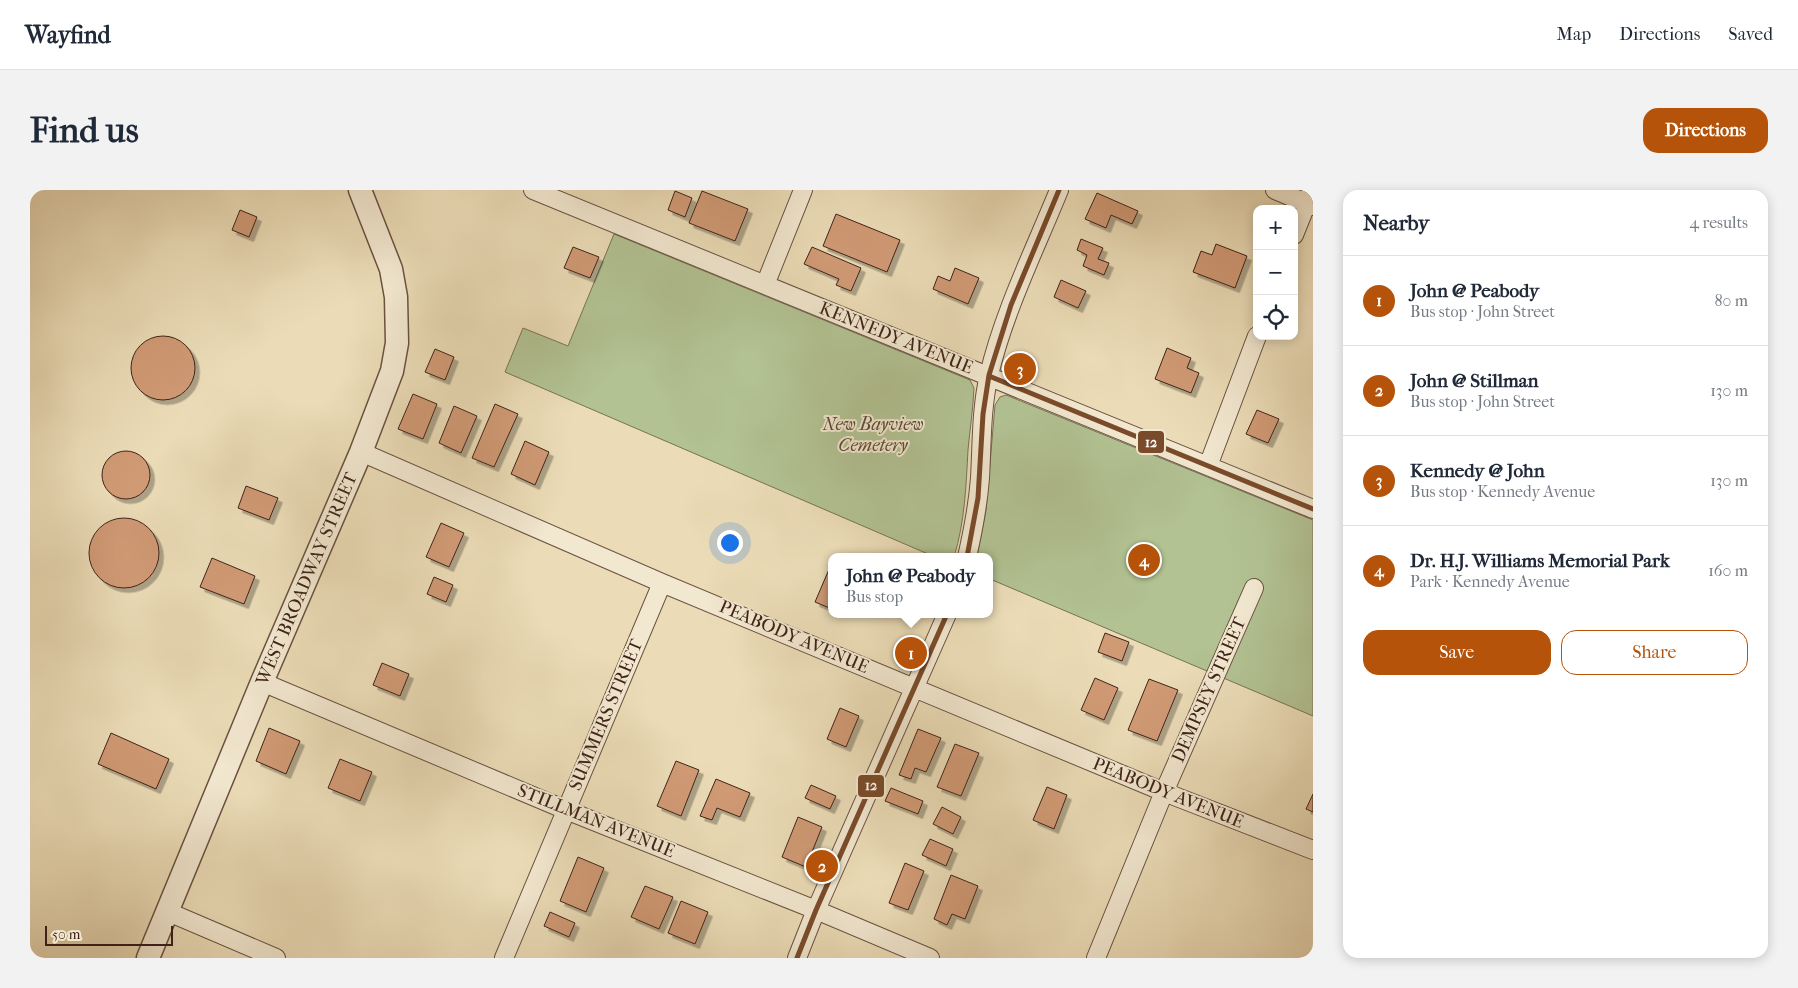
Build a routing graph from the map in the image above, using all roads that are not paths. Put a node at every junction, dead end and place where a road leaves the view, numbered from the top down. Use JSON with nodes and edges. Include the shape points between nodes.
{"nodes":[{"id":1,"x":360,"y":190,"type":"edge"},
{"id":2,"x":803,"y":190,"type":"edge"},
{"id":3,"x":1058,"y":190,"type":"edge"},
{"id":4,"x":1275,"y":190,"type":"edge"},
{"id":5,"x":544,"y":192,"type":"edge"},
{"id":6,"x":1310,"y":199,"type":"edge"},
{"id":7,"x":1298,"y":226,"type":"edge"},
{"id":8,"x":765,"y":285,"type":"junction"},
{"id":9,"x":1255,"y":340,"type":"edge"},
{"id":10,"x":988,"y":376,"type":"junction"},
{"id":11,"x":361,"y":452,"type":"junction"},
{"id":12,"x":1208,"y":466,"type":"junction"},
{"id":13,"x":1313,"y":509,"type":"edge"},
{"id":14,"x":968,"y":553,"type":"edge"},
{"id":15,"x":662,"y":583,"type":"junction"},
{"id":16,"x":1254,"y":588,"type":"dead end"},
{"id":17,"x":945,"y":618,"type":"edge"},
{"id":18,"x":262,"y":682,"type":"junction"},
{"id":19,"x":915,"y":688,"type":"junction"},
{"id":20,"x":1164,"y":792,"type":"junction"},
{"id":21,"x":566,"y":810,"type":"junction"},
{"id":22,"x":1313,"y":850,"type":"edge"},
{"id":23,"x":816,"y":910,"type":"junction"},
{"id":24,"x":166,"y":911,"type":"junction"},
{"id":25,"x":148,"y":958,"type":"edge"},
{"id":26,"x":276,"y":958,"type":"edge"},
{"id":27,"x":504,"y":958,"type":"edge"},
{"id":28,"x":797,"y":958,"type":"edge"},
{"id":29,"x":930,"y":958,"type":"edge"},
{"id":30,"x":1096,"y":958,"type":"edge"}],
"edges":[{"from":1,"to":11,"type":"street","name":"WEST BROADWAY STREET","via":[[391,269],[398,343],[392,371]]},
{"from":2,"to":8,"type":"street"},
{"from":3,"to":10,"type":"street","via":[[1003,328]]},
{"from":4,"to":6,"type":"street"},
{"from":5,"to":8,"type":"street","name":"KENNEDY AVENUE"},
{"from":6,"to":7,"type":"street"},
{"from":8,"to":10,"type":"street","name":"KENNEDY AVENUE"},
{"from":9,"to":12,"type":"street"},
{"from":10,"to":12,"type":"street","name":"KENNEDY AVENUE"},
{"from":10,"to":14,"type":"street","via":[[983,406],[980,480]]},
{"from":11,"to":15,"type":"street","name":"PEABODY AVENUE"},
{"from":11,"to":18,"type":"street","name":"WEST BROADWAY STREET"},
{"from":12,"to":13,"type":"street","name":"KENNEDY AVENUE"},
{"from":15,"to":19,"type":"street","name":"PEABODY AVENUE"},
{"from":15,"to":21,"type":"street","name":"SUMMERS STREET"},
{"from":16,"to":20,"type":"street","name":"DEMPSEY STREET"},
{"from":17,"to":19,"type":"street"},
{"from":18,"to":21,"type":"street","name":"STILLMAN AVENUE"},
{"from":18,"to":24,"type":"street","name":"WEST BROADWAY STREET"},
{"from":19,"to":20,"type":"street","name":"PEABODY AVENUE"},
{"from":19,"to":23,"type":"street"},
{"from":20,"to":22,"type":"street","name":"PEABODY AVENUE"},
{"from":20,"to":30,"type":"street","name":"DEMPSEY STREET"},
{"from":21,"to":23,"type":"street","name":"STILLMAN AVENUE"},
{"from":21,"to":27,"type":"street","name":"SUMMERS STREET"},
{"from":23,"to":28,"type":"street"},
{"from":23,"to":29,"type":"street","name":"STILLMAN AVENUE"},
{"from":24,"to":25,"type":"street","name":"WEST BROADWAY STREET"},
{"from":24,"to":26,"type":"street"}]}
